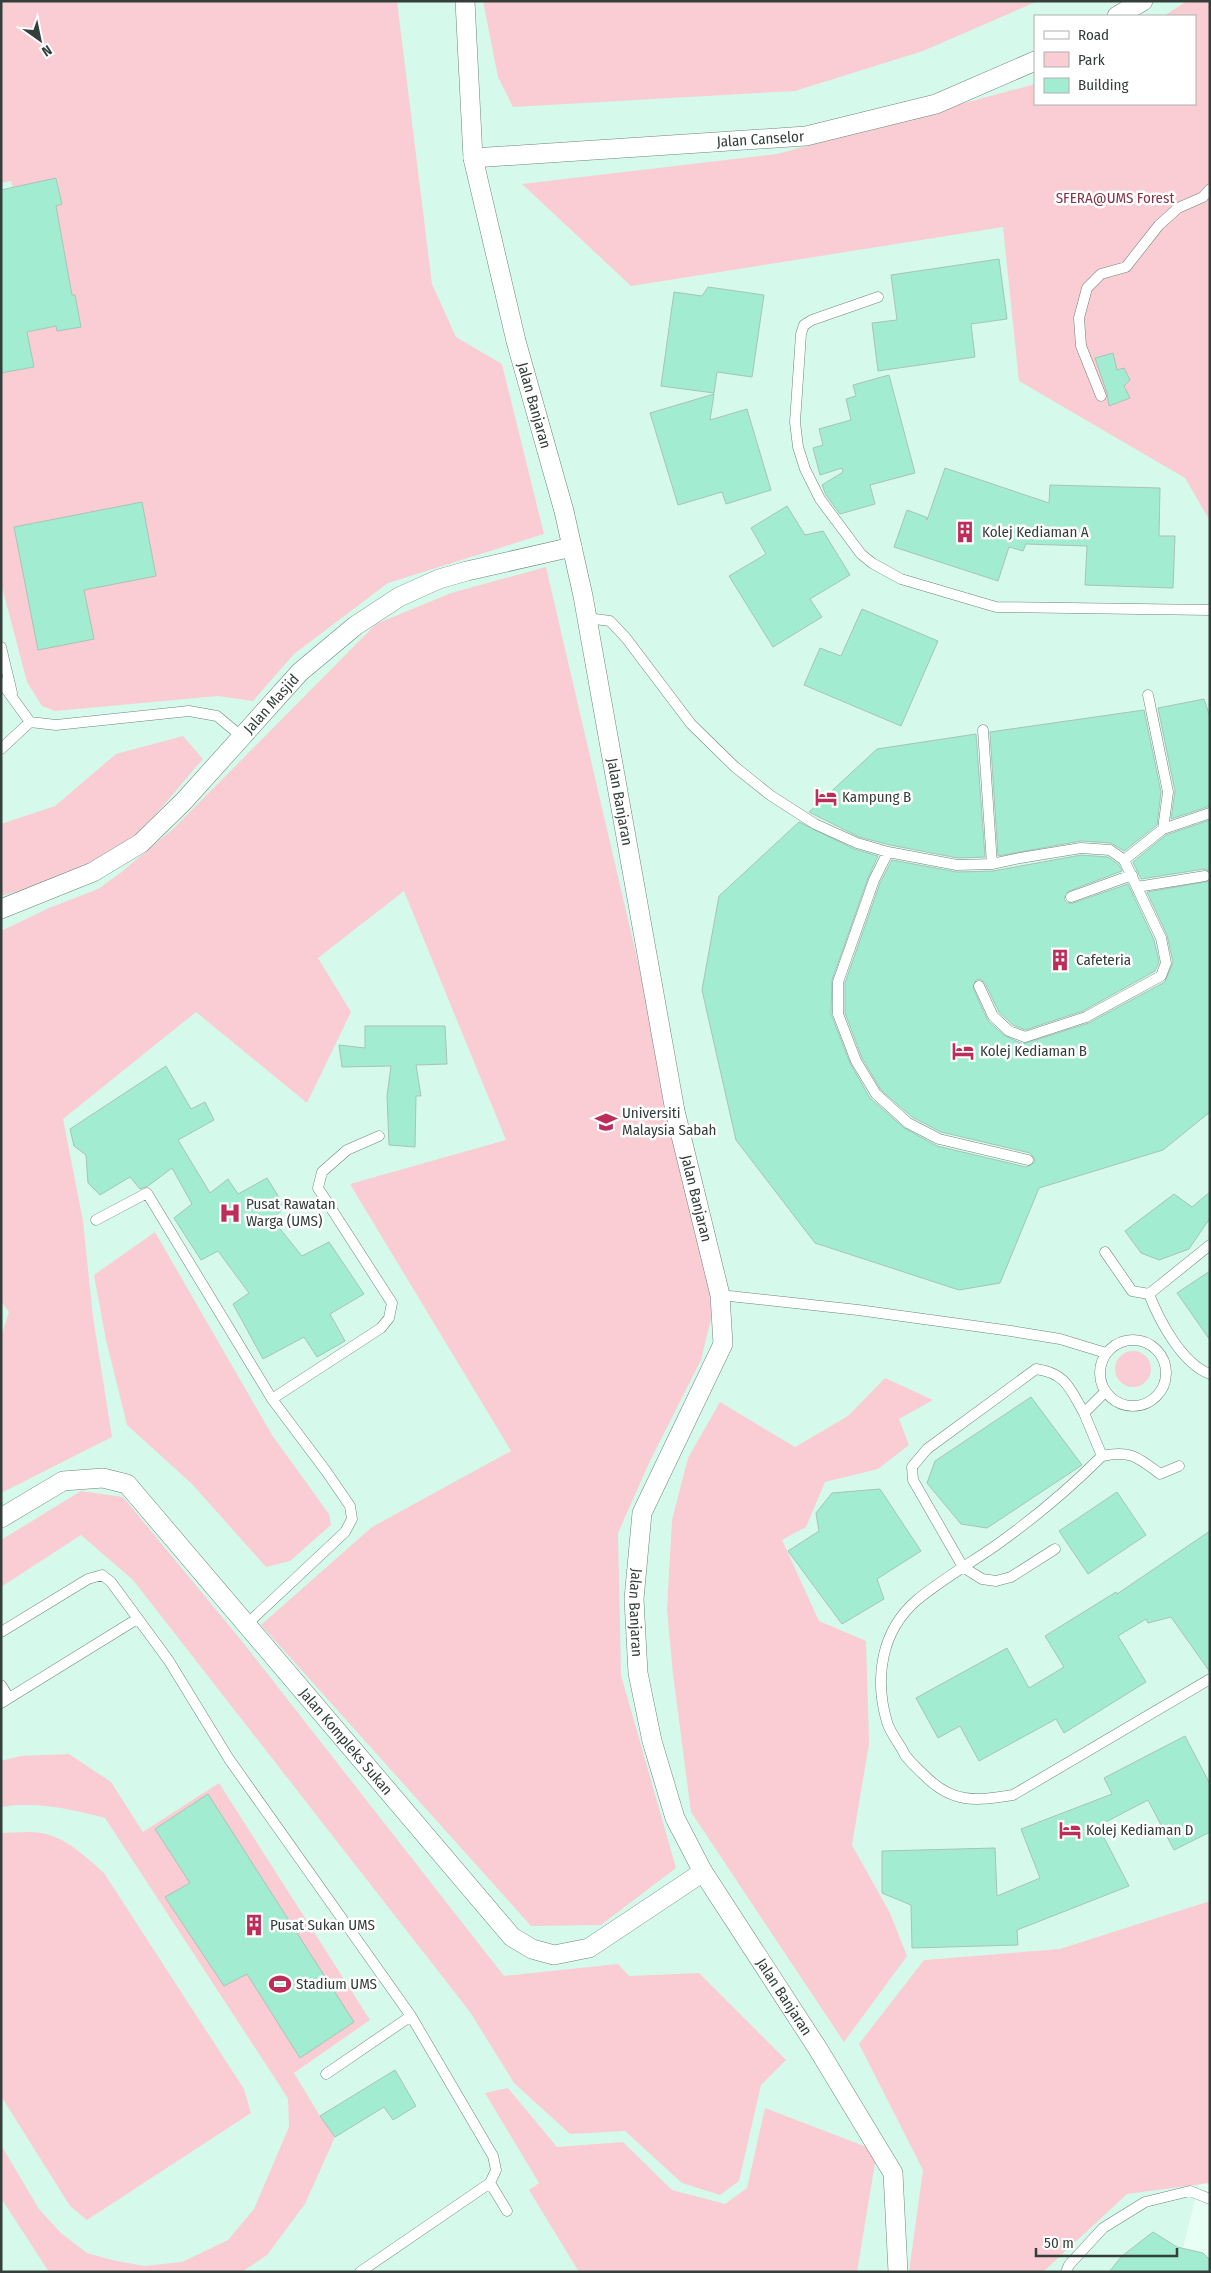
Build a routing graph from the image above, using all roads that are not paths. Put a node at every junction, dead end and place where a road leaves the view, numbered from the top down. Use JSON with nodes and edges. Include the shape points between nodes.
{"nodes":[{"id":1,"x":464,"y":1,"type":"edge"},
{"id":2,"x":1143,"y":1,"type":"edge"},
{"id":3,"x":1120,"y":15,"type":"edge"},
{"id":4,"x":1034,"y":60,"type":"edge"},
{"id":5,"x":473,"y":158,"type":"junction"},
{"id":6,"x":1210,"y":189,"type":"edge"},
{"id":7,"x":878,"y":297,"type":"dead end"},
{"id":8,"x":1101,"y":396,"type":"dead end"},
{"id":9,"x":572,"y":547,"type":"junction"},
{"id":10,"x":1210,"y":610,"type":"edge"},
{"id":11,"x":587,"y":618,"type":"junction"},
{"id":12,"x":1,"y":647,"type":"edge"},
{"id":13,"x":1,"y":682,"type":"edge"},
{"id":14,"x":1148,"y":695,"type":"dead end"},
{"id":15,"x":14,"y":702,"type":"junction"},
{"id":16,"x":30,"y":722,"type":"junction"},
{"id":17,"x":983,"y":730,"type":"dead end"},
{"id":18,"x":241,"y":736,"type":"junction"},
{"id":19,"x":3,"y":742,"type":"edge"},
{"id":20,"x":1210,"y":814,"type":"edge"},
{"id":21,"x":1163,"y":829,"type":"junction"},
{"id":22,"x":888,"y":852,"type":"junction"},
{"id":23,"x":1124,"y":860,"type":"junction"},
{"id":24,"x":992,"y":864,"type":"junction"},
{"id":25,"x":1132,"y":876,"type":"junction"},
{"id":26,"x":1204,"y":876,"type":"dead end"},
{"id":27,"x":1137,"y":887,"type":"junction"},
{"id":28,"x":1070,"y":897,"type":"dead end"},
{"id":29,"x":1,"y":909,"type":"edge"},
{"id":30,"x":978,"y":986,"type":"dead end"},
{"id":31,"x":379,"y":1136,"type":"dead end"},
{"id":32,"x":1028,"y":1160,"type":"dead end"},
{"id":33,"x":96,"y":1220,"type":"dead end"},
{"id":34,"x":1210,"y":1245,"type":"edge"},
{"id":35,"x":1104,"y":1252,"type":"dead end"},
{"id":36,"x":1149,"y":1294,"type":"junction"},
{"id":37,"x":720,"y":1295,"type":"junction"},
{"id":38,"x":1173,"y":1342,"type":"junction"},
{"id":39,"x":1159,"y":1352,"type":"junction"},
{"id":40,"x":1106,"y":1353,"type":"junction"},
{"id":41,"x":1210,"y":1374,"type":"edge"},
{"id":42,"x":1105,"y":1392,"type":"junction"},
{"id":43,"x":272,"y":1399,"type":"junction"},
{"id":44,"x":1084,"y":1413,"type":"junction"},
{"id":45,"x":1102,"y":1456,"type":"junction"},
{"id":46,"x":1179,"y":1466,"type":"dead end"},
{"id":47,"x":1,"y":1518,"type":"edge"},
{"id":48,"x":1055,"y":1549,"type":"dead end"},
{"id":49,"x":963,"y":1566,"type":"junction"},
{"id":50,"x":137,"y":1619,"type":"junction"},
{"id":51,"x":246,"y":1625,"type":"junction"},
{"id":52,"x":1,"y":1632,"type":"edge"},
{"id":53,"x":1210,"y":1679,"type":"edge"},
{"id":54,"x":1,"y":1685,"type":"edge"},
{"id":55,"x":5,"y":1700,"type":"edge"},
{"id":56,"x":703,"y":1872,"type":"junction"},
{"id":57,"x":411,"y":2016,"type":"junction"},
{"id":58,"x":326,"y":2074,"type":"dead end"},
{"id":59,"x":490,"y":2183,"type":"junction"},
{"id":60,"x":1210,"y":2199,"type":"edge"},
{"id":61,"x":506,"y":2211,"type":"dead end"},
{"id":62,"x":360,"y":2272,"type":"edge"},
{"id":63,"x":898,"y":2272,"type":"edge"},
{"id":64,"x":1066,"y":2272,"type":"edge"}],
"edges":[{"from":1,"to":5,"type":"street","name":"Jalan Banjaran"},
{"from":2,"to":3,"type":"street"},
{"from":4,"to":5,"type":"street","name":"Jalan Canselor","via":[[936,104],[806,136]]},
{"from":5,"to":9,"type":"street","name":"Jalan Banjaran","via":[[512,323]]},
{"from":6,"to":8,"type":"lane","via":[[1204,197],[1178,208],[1159,225],[1126,267],[1101,274],[1087,288],[1079,318],[1081,346]]},
{"from":7,"to":10,"type":"lane","via":[[804,325],[798,361],[794,422],[805,469],[820,499],[861,554],[900,579],[996,608]]},
{"from":9,"to":11,"type":"street","name":"Jalan Banjaran"},
{"from":9,"to":18,"type":"street","name":"Jalan Masjid","via":[[467,571],[399,597],[355,626],[300,672]]},
{"from":11,"to":22,"type":"lane","via":[[610,621],[691,724],[735,767],[770,795],[815,824],[857,843]]},
{"from":11,"to":37,"type":"street","name":"Jalan Banjaran","via":[[675,1110]]},
{"from":12,"to":15,"type":"lane"},
{"from":13,"to":15,"type":"lane"},
{"from":14,"to":21,"type":"lane","via":[[1168,792]]},
{"from":15,"to":16,"type":"lane"},
{"from":16,"to":18,"type":"lane","via":[[56,725],[189,711],[217,716]]},
{"from":16,"to":19,"type":"lane"},
{"from":17,"to":24,"type":"lane"},
{"from":18,"to":29,"type":"street","name":"Jalan Masjid","via":[[184,801],[141,843],[93,872]]},
{"from":20,"to":21,"type":"lane"},
{"from":21,"to":23,"type":"lane"},
{"from":22,"to":24,"type":"lane","via":[[958,865]]},
{"from":22,"to":32,"type":"lane","via":[[874,880],[838,982],[838,1014],[856,1061],[876,1094],[908,1123],[939,1140]]},
{"from":23,"to":24,"type":"lane","via":[[1110,850],[1081,848]]},
{"from":23,"to":25,"type":"lane"},
{"from":25,"to":27,"type":"lane"},
{"from":25,"to":28,"type":"lane"},
{"from":26,"to":27,"type":"lane"},
{"from":27,"to":30,"type":"lane","via":[[1161,938],[1166,963],[1161,976],[1086,1017],[1026,1036],[1009,1031],[993,1016]]},
{"from":31,"to":43,"type":"lane","via":[[347,1150],[322,1172],[318,1188],[392,1303],[389,1318],[381,1328]]},
{"from":33,"to":43,"type":"lane","via":[[147,1194]]},
{"from":34,"to":36,"type":"lane"},
{"from":35,"to":36,"type":"lane","via":[[1132,1291]]},
{"from":36,"to":38,"type":"lane","via":[[1156,1314]]},
{"from":37,"to":40,"type":"lane","via":[[1011,1331],[1060,1339]]},
{"from":37,"to":56,"type":"street","name":"Jalan Banjaran","via":[[723,1344],[642,1513],[634,1599],[638,1673],[652,1741],[675,1818]]},
{"from":38,"to":39,"type":"lane"},
{"from":38,"to":41,"type":"lane","via":[[1203,1372]]},
{"from":39,"to":40,"type":"lane","via":[[1137,1340],[1120,1343]]},
{"from":39,"to":42,"type":"lane","via":[[1167,1372],[1166,1383],[1153,1400],[1143,1406],[1132,1407],[1122,1405]]},
{"from":40,"to":42,"type":"lane","via":[[1100,1376]]},
{"from":42,"to":44,"type":"lane"},
{"from":43,"to":51,"type":"lane","via":[[350,1506],[352,1519],[345,1532]]},
{"from":44,"to":45,"type":"lane"},
{"from":44,"to":49,"type":"lane","via":[[1068,1386],[1052,1371],[1036,1369],[926,1449],[912,1467],[913,1480]]},
{"from":45,"to":46,"type":"lane","via":[[1121,1452],[1143,1460],[1160,1474]]},
{"from":45,"to":49,"type":"lane","via":[[1072,1487],[995,1546]]},
{"from":47,"to":51,"type":"street","name":"Jalan Kompleks Sukan","via":[[64,1481],[103,1478],[127,1484]]},
{"from":48,"to":49,"type":"lane","via":[[1011,1577],[996,1581],[982,1579]]},
{"from":49,"to":53,"type":"lane","via":[[916,1601],[899,1619],[885,1645],[880,1682],[887,1723],[908,1758],[936,1788],[955,1798],[984,1800],[1013,1795]]},
{"from":50,"to":52,"type":"lane","via":[[102,1575],[88,1579]]},
{"from":50,"to":55,"type":"lane"},
{"from":50,"to":57,"type":"lane","via":[[169,1661],[229,1759]]},
{"from":51,"to":56,"type":"street","name":"Jalan Kompleks Sukan","via":[[512,1937],[532,1950],[554,1955],[589,1948]]},
{"from":54,"to":55,"type":"lane"},
{"from":56,"to":63,"type":"street","name":"Jalan Banjaran","via":[[818,2049],[893,2173]]},
{"from":57,"to":58,"type":"lane"},
{"from":57,"to":59,"type":"lane","via":[[493,2156],[496,2170]]},
{"from":59,"to":61,"type":"lane"},
{"from":59,"to":62,"type":"lane"},
{"from":60,"to":64,"type":"lane","via":[[1190,2191],[1145,2202],[1103,2228]]}]}
